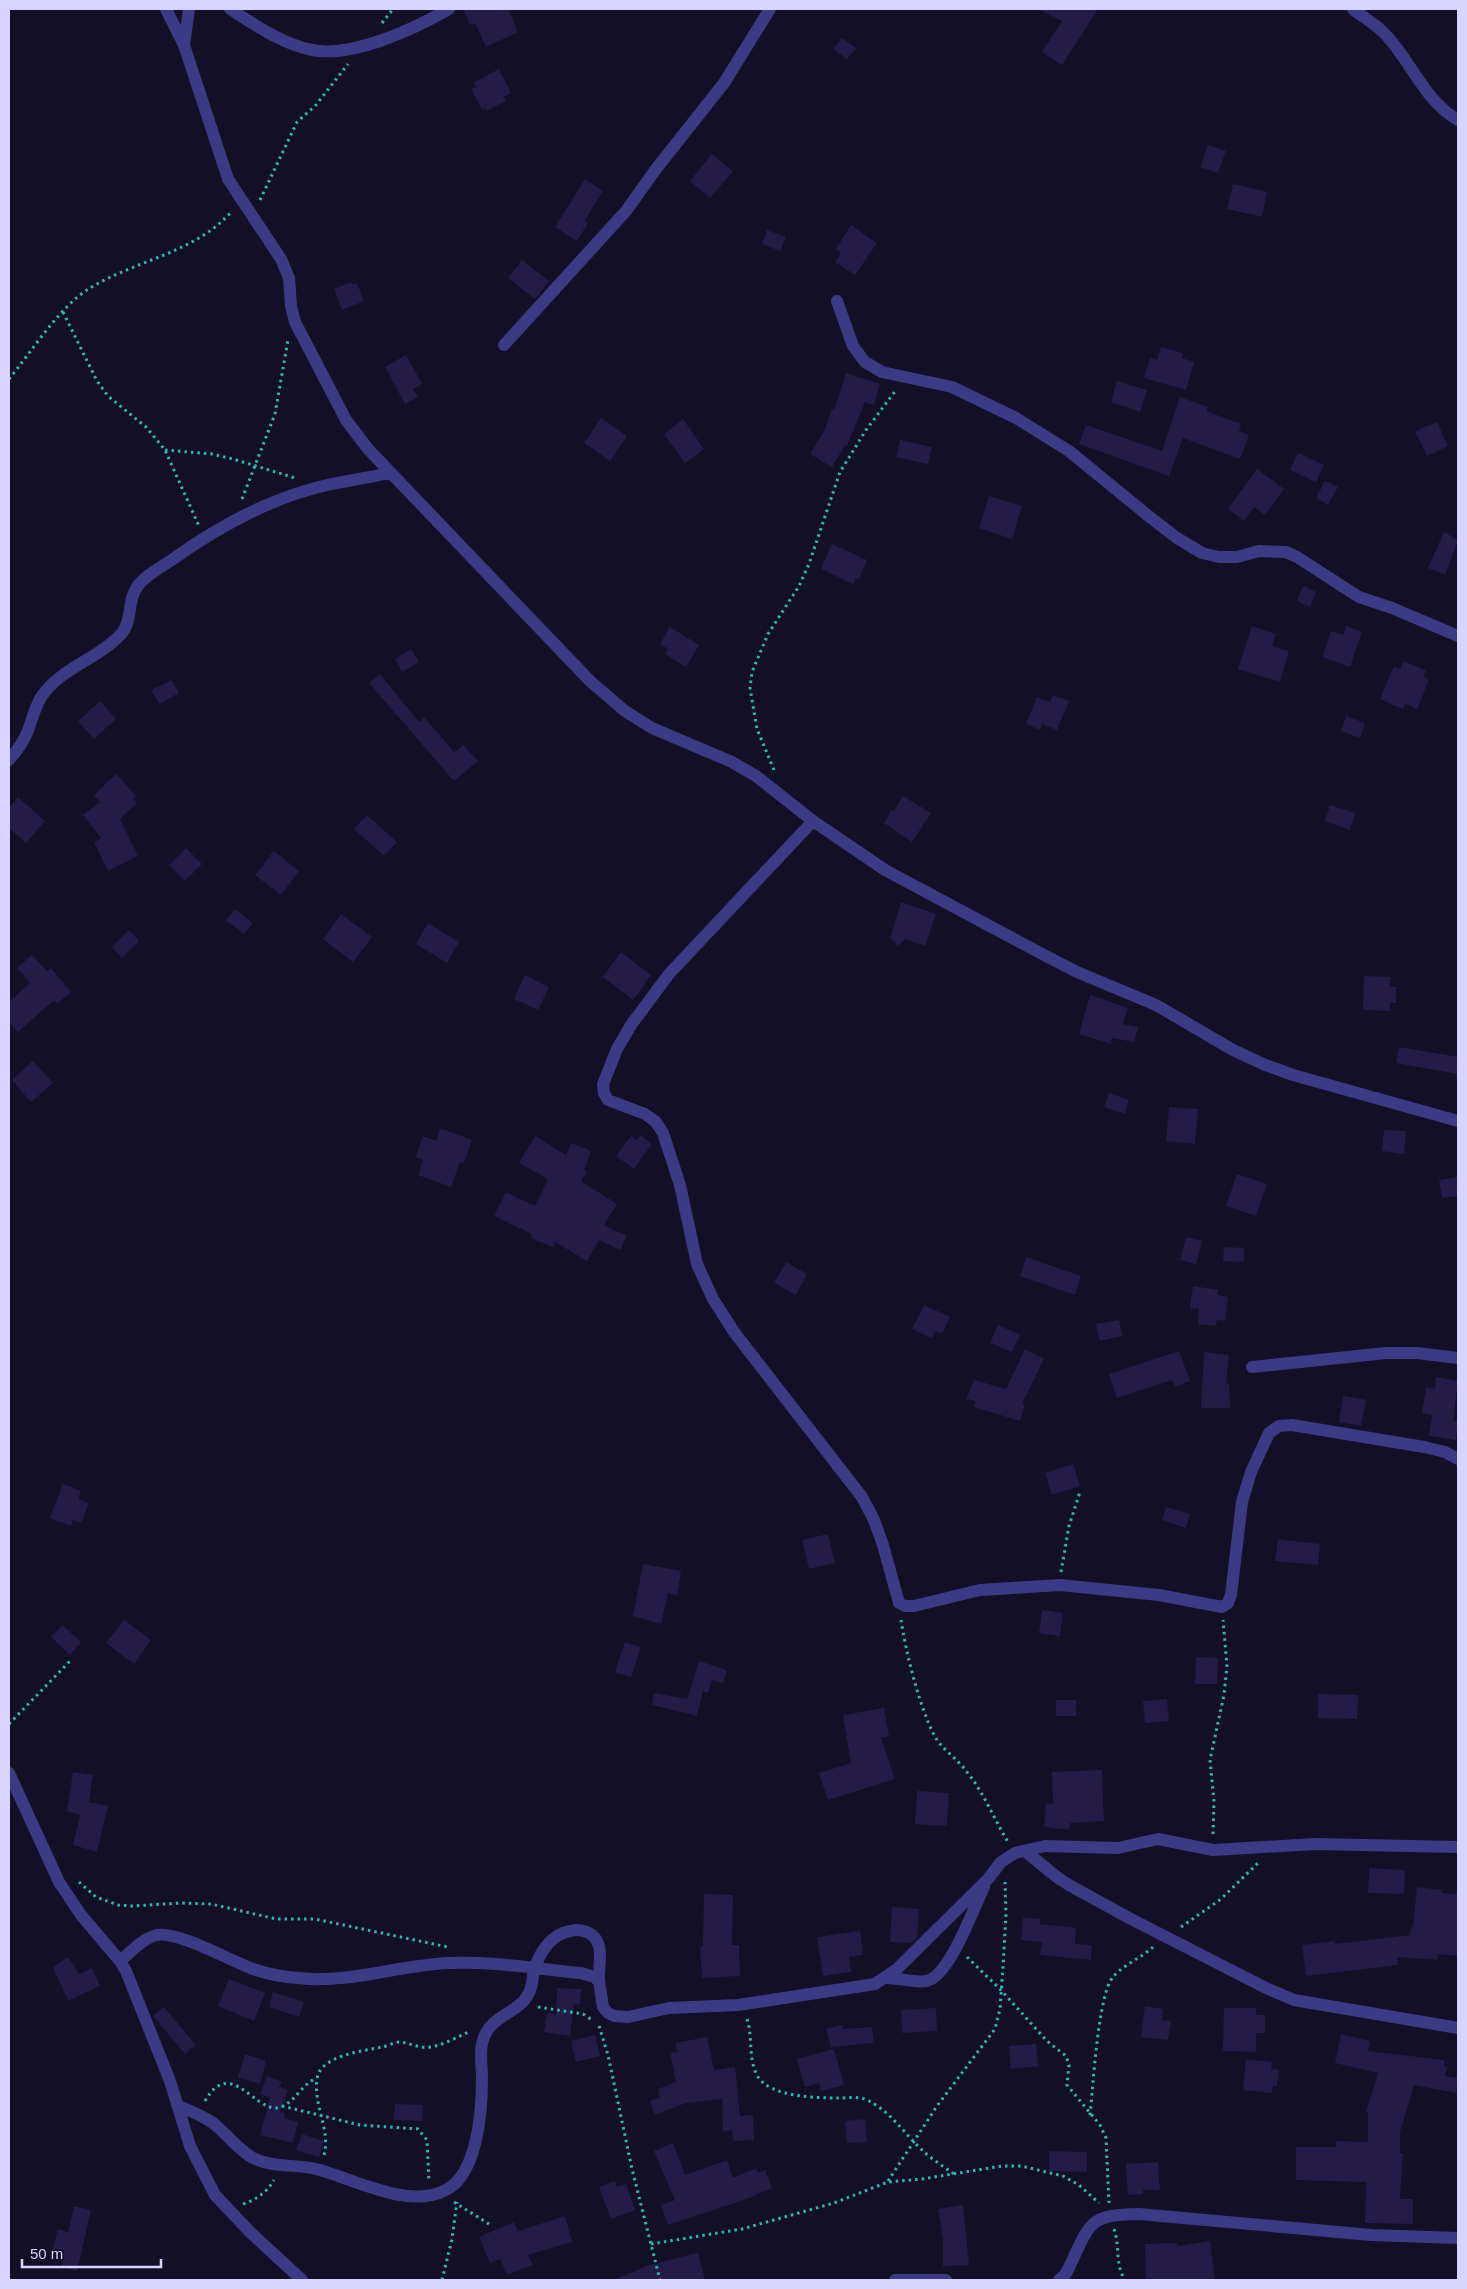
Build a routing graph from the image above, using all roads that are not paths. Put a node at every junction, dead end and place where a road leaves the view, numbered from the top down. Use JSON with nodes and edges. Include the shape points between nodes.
{"nodes":[{"id":1,"x":166,"y":9,"type":"edge"},
{"id":2,"x":189,"y":9,"type":"edge"},
{"id":3,"x":230,"y":9,"type":"edge"},
{"id":4,"x":449,"y":9,"type":"edge"},
{"id":5,"x":770,"y":9,"type":"edge"},
{"id":6,"x":1353,"y":9,"type":"edge"},
{"id":7,"x":184,"y":45,"type":"junction"},
{"id":8,"x":1458,"y":120,"type":"edge"},
{"id":9,"x":837,"y":301,"type":"dead end"},
{"id":10,"x":504,"y":345,"type":"dead end"},
{"id":11,"x":390,"y":473,"type":"junction"},
{"id":12,"x":1458,"y":636,"type":"edge"},
{"id":13,"x":9,"y":760,"type":"edge"},
{"id":14,"x":813,"y":821,"type":"junction"},
{"id":15,"x":1458,"y":1121,"type":"edge"},
{"id":16,"x":1458,"y":1358,"type":"edge"},
{"id":17,"x":1252,"y":1367,"type":"dead end"},
{"id":18,"x":1458,"y":1459,"type":"edge"},
{"id":19,"x":9,"y":1773,"type":"edge"},
{"id":20,"x":1458,"y":1846,"type":"edge"},
{"id":21,"x":1020,"y":1852,"type":"junction"},
{"id":22,"x":988,"y":1879,"type":"junction"},
{"id":23,"x":120,"y":1962,"type":"junction"},
{"id":24,"x":535,"y":1969,"type":"junction"},
{"id":25,"x":887,"y":1978,"type":"junction"},
{"id":26,"x":599,"y":1981,"type":"junction"},
{"id":27,"x":1458,"y":2028,"type":"edge"},
{"id":28,"x":179,"y":2106,"type":"junction"},
{"id":29,"x":1458,"y":2238,"type":"edge"},
{"id":30,"x":302,"y":2280,"type":"edge"},
{"id":31,"x":895,"y":2280,"type":"edge"},
{"id":32,"x":946,"y":2280,"type":"edge"},
{"id":33,"x":1059,"y":2280,"type":"edge"}],
"edges":[{"from":1,"to":7,"type":"street"},
{"from":2,"to":7,"type":"street"},
{"from":3,"to":4,"type":"street","via":[[281,40],[312,50],[339,51],[404,31]]},
{"from":5,"to":10,"type":"street","via":[[724,83],[626,211]]},
{"from":6,"to":8,"type":"street","via":[[1386,34],[1426,92]]},
{"from":7,"to":11,"type":"street","via":[[228,179],[281,260],[289,278],[295,322],[346,420]]},
{"from":9,"to":12,"type":"street","via":[[853,346],[866,362],[882,372],[952,387],[1043,434],[1069,451],[1177,538],[1202,553],[1237,557],[1259,551],[1286,552],[1360,597]]},
{"from":11,"to":13,"type":"street","via":[[322,486],[236,519],[203,538],[137,587],[129,622],[121,633],[44,693],[28,731]]},
{"from":11,"to":14,"type":"street","via":[[554,645],[626,711],[652,728],[732,762],[756,776]]},
{"from":14,"to":15,"type":"street","via":[[885,870],[935,897],[1077,972],[1156,1005],[1263,1064]]},
{"from":14,"to":18,"type":"street","via":[[669,974],[632,1025],[603,1084],[608,1100],[645,1114],[663,1133],[680,1185],[697,1264],[713,1299],[734,1332],[862,1497],[874,1520],[899,1603],[914,1606],[980,1590],[1060,1585],[1159,1595],[1222,1607],[1228,1604],[1231,1596],[1242,1502],[1251,1472],[1269,1433],[1279,1426],[1292,1425],[1424,1447]]},
{"from":16,"to":17,"type":"street","via":[[1386,1353]]},
{"from":19,"to":23,"type":"street","via":[[59,1882],[81,1915]]},
{"from":20,"to":21,"type":"street","via":[[1315,1844],[1213,1850],[1158,1839],[1118,1848],[1045,1846]]},
{"from":21,"to":22,"type":"street","via":[[1001,1862]]},
{"from":21,"to":27,"type":"street","via":[[1058,1878],[1165,1937],[1294,2000]]},
{"from":22,"to":25,"type":"street"},
{"from":22,"to":25,"type":"street","via":[[941,1972],[933,1979],[920,1981]]},
{"from":23,"to":24,"type":"street","via":[[148,1939],[165,1935],[254,1970],[298,1978],[330,1978],[450,1963]]},
{"from":23,"to":28,"type":"street"},
{"from":24,"to":26,"type":"street","via":[[581,1973]]},
{"from":24,"to":26,"type":"street","via":[[542,1952],[554,1937],[582,1930],[590,1933],[598,1944]]},
{"from":24,"to":28,"type":"street","via":[[530,1993],[520,2004],[495,2020],[485,2034],[482,2043],[482,2103],[476,2138],[465,2171],[445,2191],[416,2195],[379,2191],[317,2169],[279,2165],[251,2157],[212,2123]]},
{"from":25,"to":26,"type":"street","via":[[859,1988],[738,2005],[669,2008],[628,2017],[614,2016],[603,2007]]},
{"from":28,"to":30,"type":"street","via":[[190,2146],[215,2195]]},
{"from":29,"to":33,"type":"street","via":[[1371,2235],[1110,2213],[1086,2232],[1064,2277]]},
{"from":31,"to":32,"type":"street"}]}
